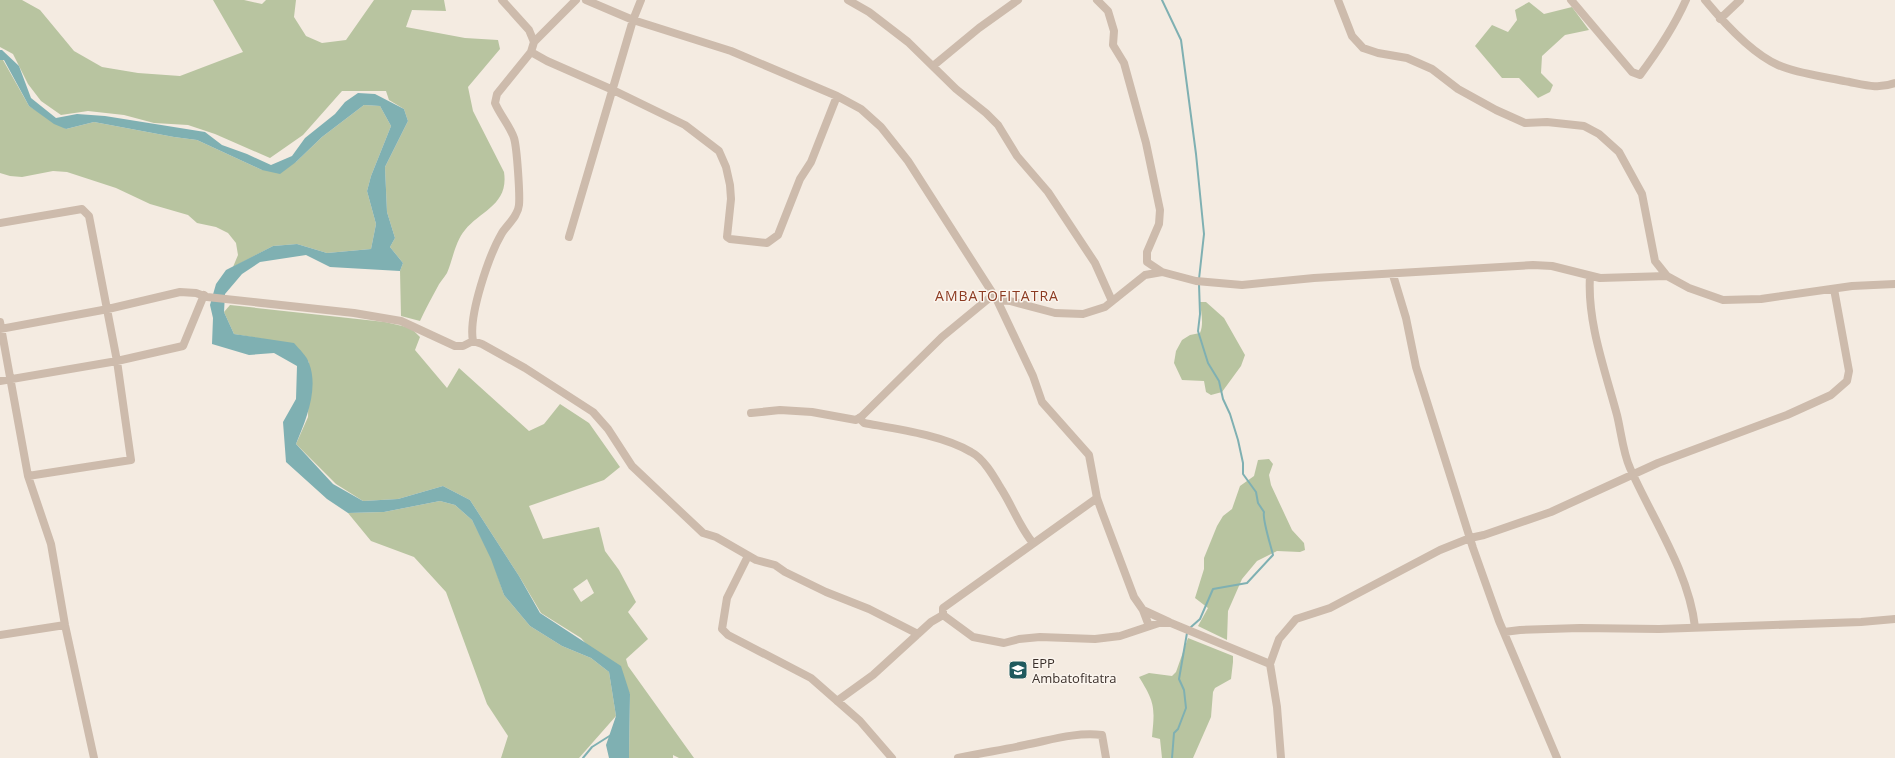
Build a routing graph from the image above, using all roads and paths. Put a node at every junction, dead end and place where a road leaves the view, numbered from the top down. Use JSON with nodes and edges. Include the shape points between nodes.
{"nodes":[{"id":1,"x":502,"y":0,"type":"edge"},
{"id":2,"x":576,"y":0,"type":"edge"},
{"id":3,"x":586,"y":0,"type":"edge"},
{"id":4,"x":641,"y":0,"type":"edge"},
{"id":5,"x":848,"y":0,"type":"edge"},
{"id":6,"x":1018,"y":0,"type":"edge"},
{"id":7,"x":1097,"y":0,"type":"edge"},
{"id":8,"x":1338,"y":0,"type":"edge"},
{"id":9,"x":1571,"y":0,"type":"edge"},
{"id":10,"x":1686,"y":0,"type":"edge"},
{"id":11,"x":1705,"y":0,"type":"edge"},
{"id":12,"x":1740,"y":0,"type":"edge"},
{"id":13,"x":1720,"y":18,"type":"junction"},
{"id":14,"x":633,"y":20,"type":"junction"},
{"id":15,"x":534,"y":42,"type":"junction"},
{"id":16,"x":531,"y":52,"type":"junction"},
{"id":17,"x":933,"y":66,"type":"junction"},
{"id":18,"x":1895,"y":83,"type":"edge"},
{"id":19,"x":613,"y":90,"type":"junction"},
{"id":20,"x":837,"y":96,"type":"junction"},
{"id":21,"x":0,"y":223,"type":"edge"},
{"id":22,"x":569,"y":237,"type":"dead end"},
{"id":23,"x":1162,"y":272,"type":"junction"},
{"id":24,"x":1393,"y":274,"type":"junction"},
{"id":25,"x":1590,"y":276,"type":"junction"},
{"id":26,"x":1667,"y":276,"type":"junction"},
{"id":27,"x":1895,"y":284,"type":"edge"},
{"id":28,"x":1834,"y":289,"type":"junction"},
{"id":29,"x":205,"y":296,"type":"junction"},
{"id":30,"x":995,"y":297,"type":"junction"},
{"id":31,"x":1112,"y":301,"type":"junction"},
{"id":32,"x":108,"y":309,"type":"junction"},
{"id":33,"x":1,"y":326,"type":"edge"},
{"id":34,"x":473,"y":341,"type":"junction"},
{"id":35,"x":117,"y":361,"type":"junction"},
{"id":36,"x":12,"y":380,"type":"junction"},
{"id":37,"x":0,"y":381,"type":"edge"},
{"id":38,"x":751,"y":413,"type":"dead end"},
{"id":39,"x":859,"y":418,"type":"junction"},
{"id":40,"x":1634,"y":474,"type":"junction"},
{"id":41,"x":28,"y":476,"type":"junction"},
{"id":42,"x":1097,"y":498,"type":"junction"},
{"id":43,"x":1470,"y":538,"type":"junction"},
{"id":44,"x":1033,"y":543,"type":"junction"},
{"id":45,"x":748,"y":556,"type":"junction"},
{"id":46,"x":1143,"y":610,"type":"junction"},
{"id":47,"x":943,"y":615,"type":"junction"},
{"id":48,"x":1895,"y":619,"type":"edge"},
{"id":49,"x":1171,"y":623,"type":"junction"},
{"id":50,"x":65,"y":625,"type":"junction"},
{"id":51,"x":1149,"y":626,"type":"junction"},
{"id":52,"x":1695,"y":628,"type":"junction"},
{"id":53,"x":1504,"y":632,"type":"junction"},
{"id":54,"x":918,"y":634,"type":"junction"},
{"id":55,"x":0,"y":635,"type":"edge"},
{"id":56,"x":1270,"y":664,"type":"junction"},
{"id":57,"x":837,"y":701,"type":"junction"},
{"id":58,"x":94,"y":758,"type":"edge"},
{"id":59,"x":892,"y":758,"type":"edge"},
{"id":60,"x":958,"y":758,"type":"edge"},
{"id":61,"x":1106,"y":758,"type":"edge"},
{"id":62,"x":1281,"y":758,"type":"edge"},
{"id":63,"x":1558,"y":758,"type":"edge"}],
"edges":[{"from":1,"to":15,"type":"street","via":[[530,30]]},
{"from":2,"to":15,"type":"street"},
{"from":3,"to":14,"type":"street"},
{"from":4,"to":14,"type":"street"},
{"from":5,"to":17,"type":"street","via":[[869,12],[908,42]]},
{"from":6,"to":17,"type":"street"},
{"from":7,"to":23,"type":"street","via":[[1108,11],[1114,31],[1113,45],[1124,63],[1146,143],[1160,210],[1159,224],[1147,252],[1147,262]]},
{"from":8,"to":26,"type":"street","via":[[1352,36],[1363,48],[1407,58],[1432,69],[1458,89],[1525,124],[1547,122],[1584,126],[1599,134],[1618,152],[1642,194],[1655,261]]},
{"from":9,"to":10,"type":"street","via":[[1632,72],[1640,75],[1678,18]]},
{"from":11,"to":13,"type":"street"},
{"from":12,"to":13,"type":"street"},
{"from":13,"to":18,"type":"street","via":[[1755,51],[1778,65],[1808,74],[1879,88]]},
{"from":14,"to":19,"type":"street"},
{"from":14,"to":20,"type":"street","via":[[731,51]]},
{"from":15,"to":16,"type":"street"},
{"from":16,"to":19,"type":"street"},
{"from":16,"to":34,"type":"street","via":[[498,94],[496,103],[514,138],[519,206],[487,266],[472,322]]},
{"from":17,"to":31,"type":"street","via":[[998,125],[1017,156],[1048,192],[1095,263]]},
{"from":19,"to":20,"type":"street","via":[[685,125],[719,151],[730,185],[727,237],[767,242],[778,235]]},
{"from":19,"to":22,"type":"street"},
{"from":20,"to":30,"type":"street","via":[[861,109],[881,127],[922,182]]},
{"from":21,"to":32,"type":"street","via":[[82,209],[89,216]]},
{"from":23,"to":24,"type":"street","via":[[1196,281],[1242,285]]},
{"from":23,"to":31,"type":"street","via":[[1145,275]]},
{"from":24,"to":25,"type":"street","via":[[1533,265],[1552,266]]},
{"from":24,"to":43,"type":"street","via":[[1406,318],[1416,367]]},
{"from":25,"to":26,"type":"street"},
{"from":25,"to":40,"type":"street","via":[[1589,294],[1595,329],[1630,468]]},
{"from":26,"to":28,"type":"street","via":[[1689,288],[1723,300],[1761,299]]},
{"from":27,"to":28,"type":"street"},
{"from":28,"to":40,"type":"street","via":[[1850,371],[1846,381],[1831,395],[1787,415]]},
{"from":29,"to":32,"type":"street","via":[[180,292]]},
{"from":29,"to":34,"type":"street","via":[[401,321],[454,346],[463,346]]},
{"from":29,"to":35,"type":"street","via":[[183,346]]},
{"from":30,"to":31,"type":"street","via":[[1055,313],[1083,314],[1104,307]]},
{"from":30,"to":39,"type":"street","via":[[942,337]]},
{"from":30,"to":42,"type":"street","via":[[1033,376],[1042,402],[1089,455]]},
{"from":32,"to":33,"type":"street"},
{"from":32,"to":35,"type":"street"},
{"from":33,"to":36,"type":"street"},
{"from":34,"to":45,"type":"street","via":[[525,368],[593,412],[608,429],[632,466],[703,533],[716,537]]},
{"from":35,"to":36,"type":"street"},
{"from":35,"to":41,"type":"street","via":[[131,460]]},
{"from":36,"to":37,"type":"street"},
{"from":36,"to":41,"type":"street"},
{"from":38,"to":39,"type":"street","via":[[780,410],[812,412],[856,420]]},
{"from":39,"to":44,"type":"street","via":[[864,423],[911,432],[951,443],[972,452],[1001,488]]},
{"from":40,"to":43,"type":"street","via":[[1551,512]]},
{"from":40,"to":52,"type":"street","via":[[1677,565],[1694,610]]},
{"from":41,"to":50,"type":"street","via":[[51,544]]},
{"from":42,"to":44,"type":"street"},
{"from":42,"to":46,"type":"street","via":[[1134,597]]},
{"from":43,"to":53,"type":"street"},
{"from":43,"to":56,"type":"street","via":[[1440,550],[1330,608],[1296,619],[1279,638]]},
{"from":44,"to":47,"type":"street","via":[[943,608]]},
{"from":45,"to":54,"type":"street","via":[[775,565],[826,592],[869,609]]},
{"from":45,"to":57,"type":"street","via":[[727,598],[722,629],[728,635],[811,678]]},
{"from":46,"to":49,"type":"street"},
{"from":46,"to":51,"type":"street"},
{"from":47,"to":51,"type":"street","via":[[973,637],[1004,643],[1019,638],[1095,640],[1120,636]]},
{"from":47,"to":54,"type":"street"},
{"from":48,"to":52,"type":"street"},
{"from":49,"to":51,"type":"street"},
{"from":49,"to":56,"type":"street"},
{"from":50,"to":55,"type":"street"},
{"from":50,"to":58,"type":"street"},
{"from":52,"to":53,"type":"street","via":[[1580,628]]},
{"from":53,"to":63,"type":"street"},
{"from":54,"to":57,"type":"street","via":[[872,675]]},
{"from":56,"to":62,"type":"street"},
{"from":57,"to":59,"type":"street","via":[[860,721]]},
{"from":60,"to":61,"type":"street","via":[[1060,736],[1091,734],[1102,735]]}]}
